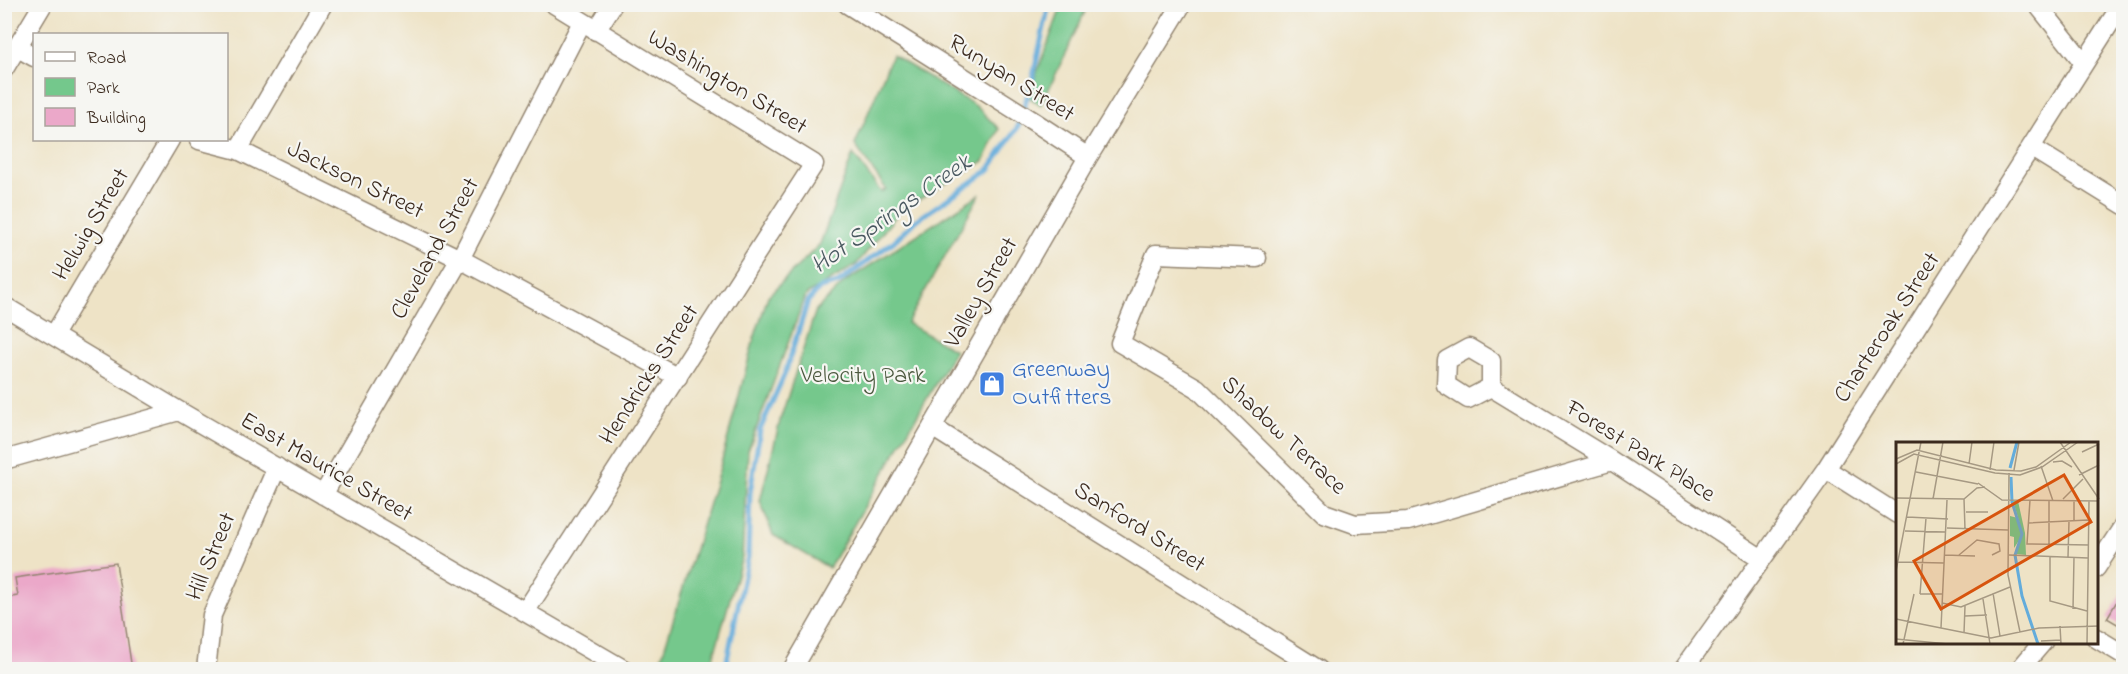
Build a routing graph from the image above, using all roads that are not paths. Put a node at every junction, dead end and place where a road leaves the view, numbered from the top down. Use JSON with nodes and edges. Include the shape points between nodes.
{"nodes":[{"id":1,"x":43,"y":4,"type":"edge"},
{"id":2,"x":323,"y":4,"type":"edge"},
{"id":3,"x":554,"y":4,"type":"edge"},
{"id":4,"x":613,"y":4,"type":"edge"},
{"id":5,"x":847,"y":4,"type":"edge"},
{"id":6,"x":1182,"y":4,"type":"edge"},
{"id":7,"x":2037,"y":4,"type":"edge"},
{"id":8,"x":2122,"y":4,"type":"edge"},
{"id":9,"x":589,"y":26,"type":"junction"},
{"id":10,"x":18,"y":48,"type":"junction"},
{"id":11,"x":33,"y":56,"type":"edge"},
{"id":12,"x":2084,"y":63,"type":"junction"},
{"id":13,"x":4,"y":69,"type":"edge"},
{"id":14,"x":169,"y":141,"type":"edge"},
{"id":15,"x":203,"y":141,"type":"edge"},
{"id":16,"x":2032,"y":148,"type":"junction"},
{"id":17,"x":238,"y":150,"type":"junction"},
{"id":18,"x":1088,"y":157,"type":"junction"},
{"id":19,"x":814,"y":164,"type":"joint"},
{"id":20,"x":2124,"y":205,"type":"edge"},
{"id":21,"x":1257,"y":258,"type":"dead end"},
{"id":22,"x":460,"y":259,"type":"junction"},
{"id":23,"x":4,"y":306,"type":"edge"},
{"id":24,"x":54,"y":335,"type":"junction"},
{"id":25,"x":678,"y":377,"type":"junction"},
{"id":26,"x":1491,"y":387,"type":"dead end"},
{"id":27,"x":179,"y":411,"type":"junction"},
{"id":28,"x":932,"y":427,"type":"junction"},
{"id":29,"x":4,"y":460,"type":"edge"},
{"id":30,"x":1612,"y":461,"type":"junction"},
{"id":31,"x":277,"y":468,"type":"junction"},
{"id":32,"x":1826,"y":469,"type":"junction"},
{"id":33,"x":323,"y":495,"type":"junction"},
{"id":34,"x":1896,"y":513,"type":"edge"},
{"id":35,"x":2124,"y":525,"type":"edge"},
{"id":36,"x":1762,"y":559,"type":"junction"},
{"id":37,"x":2098,"y":566,"type":"edge"},
{"id":38,"x":525,"y":612,"type":"junction"},
{"id":39,"x":2098,"y":640,"type":"edge"},
{"id":40,"x":2041,"y":644,"type":"edge"},
{"id":41,"x":2124,"y":655,"type":"edge"},
{"id":42,"x":206,"y":669,"type":"edge"},
{"id":43,"x":625,"y":669,"type":"edge"},
{"id":44,"x":792,"y":669,"type":"edge"},
{"id":45,"x":1319,"y":669,"type":"edge"},
{"id":46,"x":1683,"y":669,"type":"edge"},
{"id":47,"x":2019,"y":669,"type":"edge"}],
"edges":[{"from":1,"to":10,"type":"street"},
{"from":2,"to":17,"type":"street"},
{"from":3,"to":9,"type":"street","name":"Washington Street"},
{"from":4,"to":9,"type":"street","name":"Cleveland Street"},
{"from":5,"to":18,"type":"street","name":"Runyan Street"},
{"from":6,"to":18,"type":"street","name":"Valley Street"},
{"from":7,"to":12,"type":"street"},
{"from":8,"to":12,"type":"street","name":"Charteroak Street"},
{"from":9,"to":19,"type":"street","name":"Washington Street"},
{"from":9,"to":22,"type":"street","name":"Cleveland Street"},
{"from":10,"to":11,"type":"street"},
{"from":10,"to":13,"type":"street"},
{"from":12,"to":16,"type":"street","name":"Charteroak Street"},
{"from":14,"to":24,"type":"street","name":"Helwig Street"},
{"from":15,"to":17,"type":"street","name":"Jackson Street"},
{"from":16,"to":20,"type":"street"},
{"from":16,"to":32,"type":"street","name":"Charteroak Street"},
{"from":17,"to":22,"type":"street","name":"Jackson Street"},
{"from":18,"to":28,"type":"street","name":"Valley Street"},
{"from":19,"to":25,"type":"street","name":"Hendricks Street"},
{"from":21,"to":30,"type":"street","name":"Shadow Terrace","via":[[1156,254],[1120,343],[1197,388],[1324,513],[1355,525],[1408,521]]},
{"from":22,"to":25,"type":"street","name":"Jackson Street"},
{"from":22,"to":33,"type":"street","name":"Cleveland Street"},
{"from":23,"to":24,"type":"street","name":"East Maurice Street"},
{"from":24,"to":27,"type":"street","name":"East Maurice Street"},
{"from":25,"to":38,"type":"street","name":"Hendricks Street"},
{"from":26,"to":30,"type":"street","name":"Forest Park Place"},
{"from":27,"to":29,"type":"street"},
{"from":27,"to":31,"type":"street","name":"East Maurice Street"},
{"from":28,"to":44,"type":"street","name":"Valley Street"},
{"from":28,"to":45,"type":"street","name":"Sanford Street"},
{"from":30,"to":36,"type":"street","name":"Forest Park Place"},
{"from":31,"to":33,"type":"street","name":"East Maurice Street"},
{"from":31,"to":42,"type":"street","name":"Hill Street","via":[[212,615]]},
{"from":32,"to":34,"type":"street"},
{"from":32,"to":36,"type":"street","name":"Charteroak Street"},
{"from":33,"to":38,"type":"street","name":"East Maurice Street"},
{"from":35,"to":37,"type":"street"},
{"from":36,"to":46,"type":"street","name":"Charteroak Street"},
{"from":38,"to":43,"type":"street","name":"East Maurice Street"},
{"from":39,"to":41,"type":"street"},
{"from":40,"to":47,"type":"street"}]}
